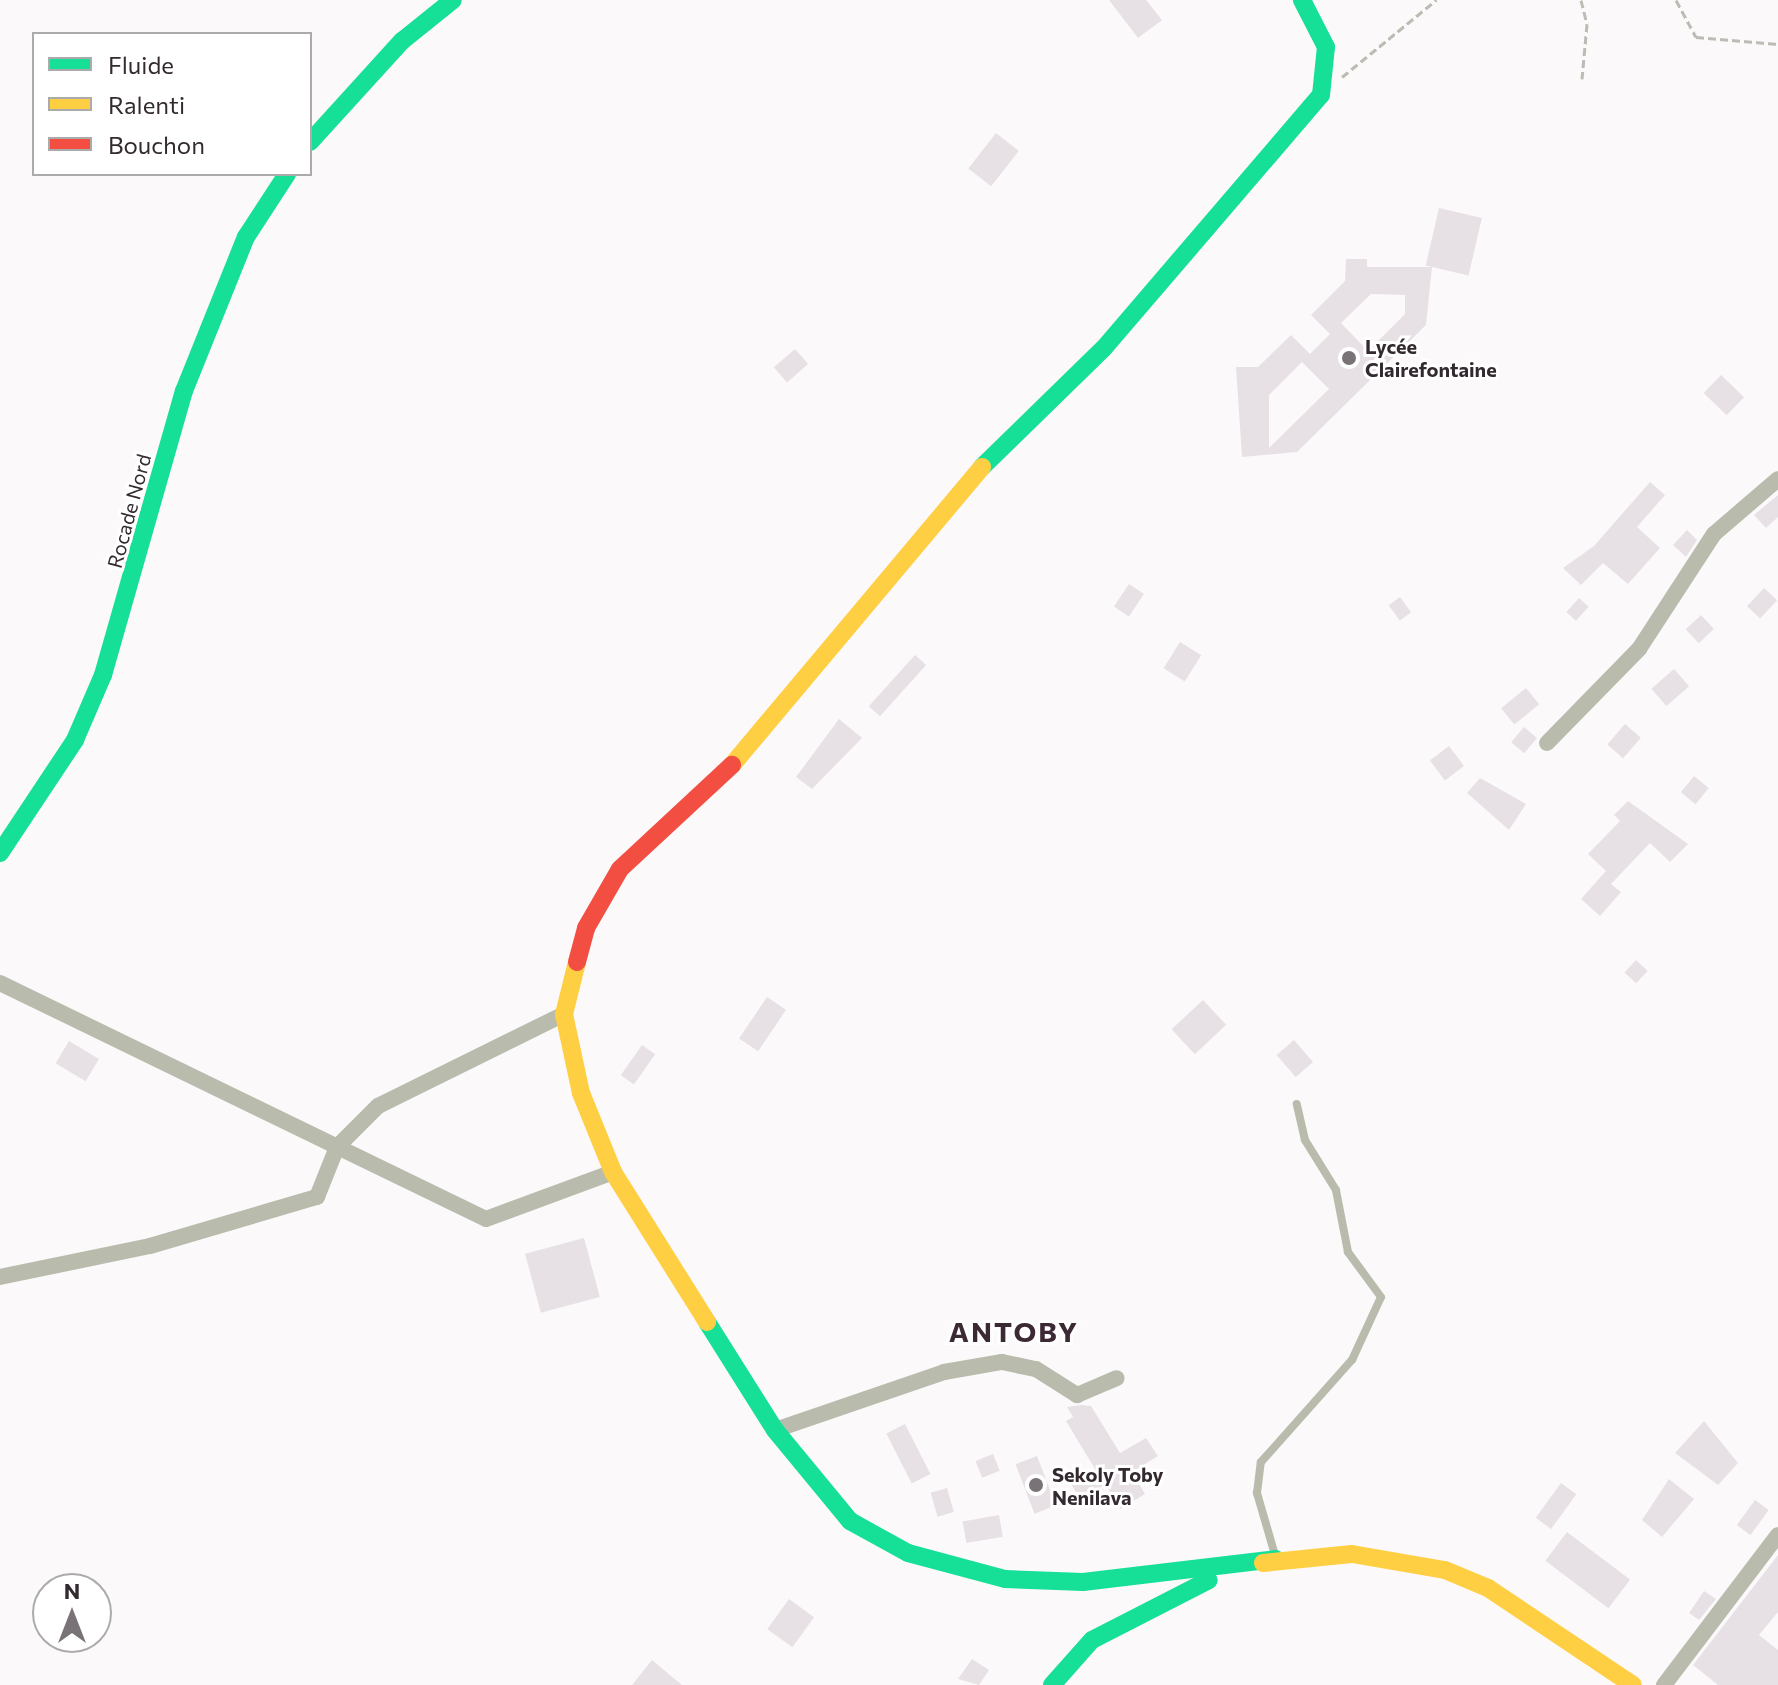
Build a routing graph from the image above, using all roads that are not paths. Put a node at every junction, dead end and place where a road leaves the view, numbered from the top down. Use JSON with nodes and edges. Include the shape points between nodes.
{"nodes":[{"id":1,"x":453,"y":0,"type":"edge"},
{"id":2,"x":1302,"y":0,"type":"edge"},
{"id":3,"x":312,"y":140,"type":"edge"},
{"id":4,"x":286,"y":176,"type":"edge"},
{"id":5,"x":1778,"y":479,"type":"edge"},
{"id":6,"x":1547,"y":743,"type":"dead end"},
{"id":7,"x":0,"y":853,"type":"edge"},
{"id":8,"x":0,"y":983,"type":"edge"},
{"id":9,"x":564,"y":1014,"type":"junction"},
{"id":10,"x":1297,"y":1104,"type":"dead end"},
{"id":11,"x":337,"y":1147,"type":"junction"},
{"id":12,"x":613,"y":1172,"type":"junction"},
{"id":13,"x":0,"y":1277,"type":"edge"},
{"id":14,"x":1117,"y":1378,"type":"dead end"},
{"id":15,"x":775,"y":1430,"type":"junction"},
{"id":16,"x":1778,"y":1535,"type":"edge"},
{"id":17,"x":1276,"y":1559,"type":"junction"},
{"id":18,"x":1052,"y":1685,"type":"edge"},
{"id":19,"x":1633,"y":1685,"type":"edge"},
{"id":20,"x":1664,"y":1685,"type":"edge"}],
"edges":[{"from":1,"to":3,"type":"street","via":[[402,41]]},
{"from":2,"to":9,"type":"street","via":[[1326,47],[1321,95],[1104,348],[947,501],[724,774],[620,869],[586,928]]},
{"from":4,"to":7,"type":"street","name":"Rocade Nord","via":[[246,237],[184,391],[103,675],[75,740]]},
{"from":5,"to":6,"type":"street","via":[[1714,534],[1639,649]]},
{"from":8,"to":11,"type":"street"},
{"from":9,"to":11,"type":"street","via":[[378,1106]]},
{"from":9,"to":12,"type":"street","via":[[581,1093]]},
{"from":10,"to":17,"type":"lane","via":[[1305,1140],[1336,1190],[1348,1252],[1381,1297],[1352,1360],[1261,1462],[1257,1493]]},
{"from":11,"to":12,"type":"street","via":[[486,1219]]},
{"from":11,"to":13,"type":"street","via":[[317,1197],[150,1246]]},
{"from":12,"to":15,"type":"street"},
{"from":14,"to":15,"type":"street","via":[[1077,1395],[1036,1369],[1002,1362],[944,1372]]},
{"from":15,"to":17,"type":"street","via":[[850,1521],[943,1564],[1005,1579],[1083,1582]]},
{"from":16,"to":20,"type":"street"},
{"from":17,"to":18,"type":"street","via":[[1138,1610],[1092,1640]]},
{"from":17,"to":19,"type":"street","via":[[1352,1554],[1445,1570],[1488,1588]]}]}
